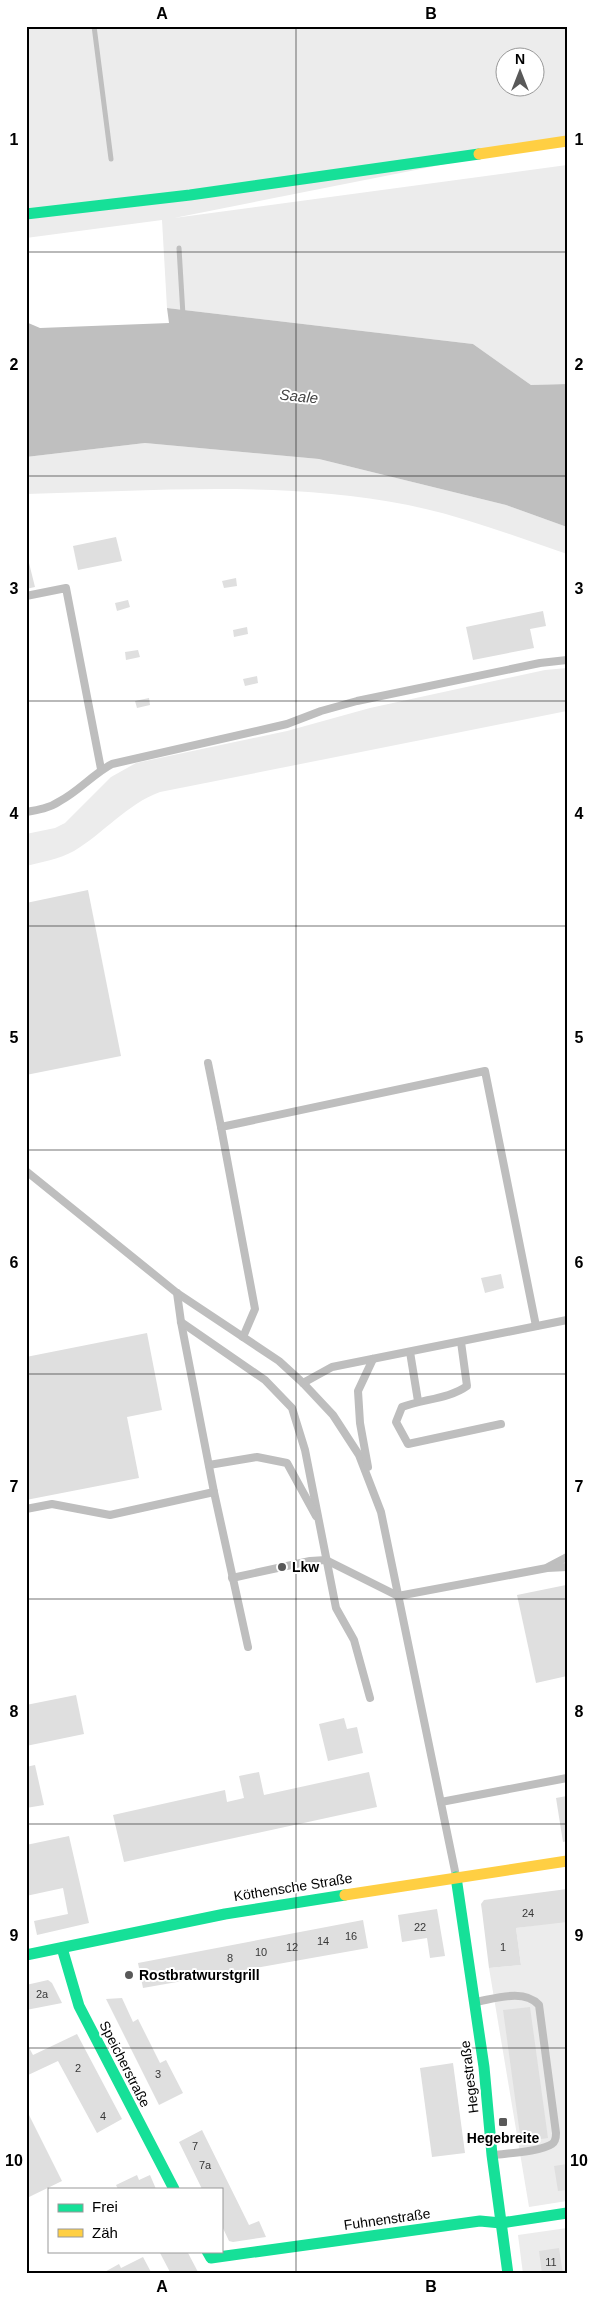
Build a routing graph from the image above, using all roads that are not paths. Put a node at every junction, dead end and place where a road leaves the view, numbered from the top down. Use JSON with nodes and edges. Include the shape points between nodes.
{"nodes":[{"id":1,"x":567,"y":141,"type":"edge"},
{"id":2,"x":26,"y":214,"type":"edge"},
{"id":3,"x":26,"y":596,"type":"edge"},
{"id":4,"x":567,"y":660,"type":"edge"},
{"id":5,"x":101,"y":769,"type":"junction"},
{"id":6,"x":26,"y":812,"type":"edge"},
{"id":7,"x":208,"y":1063,"type":"dead end"},
{"id":8,"x":221,"y":1127,"type":"junction"},
{"id":9,"x":26,"y":1171,"type":"edge"},
{"id":10,"x":177,"y":1293,"type":"junction"},
{"id":11,"x":567,"y":1320,"type":"edge"},
{"id":12,"x":180,"y":1322,"type":"junction"},
{"id":13,"x":536,"y":1326,"type":"junction"},
{"id":14,"x":243,"y":1337,"type":"junction"},
{"id":15,"x":460,"y":1342,"type":"junction"},
{"id":16,"x":410,"y":1352,"type":"junction"},
{"id":17,"x":373,"y":1359,"type":"junction"},
{"id":18,"x":303,"y":1383,"type":"junction"},
{"id":19,"x":418,"y":1401,"type":"junction"},
{"id":20,"x":501,"y":1424,"type":"dead end"},
{"id":21,"x":209,"y":1465,"type":"junction"},
{"id":22,"x":371,"y":1482,"type":"junction"},
{"id":23,"x":214,"y":1492,"type":"junction"},
{"id":24,"x":26,"y":1509,"type":"edge"},
{"id":25,"x":320,"y":1522,"type":"junction"},
{"id":26,"x":567,"y":1557,"type":"edge"},
{"id":27,"x":326,"y":1560,"type":"junction"},
{"id":28,"x":567,"y":1567,"type":"edge"},
{"id":29,"x":547,"y":1568,"type":"junction"},
{"id":30,"x":232,"y":1578,"type":"junction"},
{"id":31,"x":398,"y":1596,"type":"junction"},
{"id":32,"x":248,"y":1647,"type":"dead end"},
{"id":33,"x":370,"y":1698,"type":"dead end"},
{"id":34,"x":567,"y":1778,"type":"edge"},
{"id":35,"x":441,"y":1802,"type":"junction"},
{"id":36,"x":567,"y":1861,"type":"edge"},
{"id":37,"x":456,"y":1877,"type":"junction"},
{"id":38,"x":62,"y":1948,"type":"junction"},
{"id":39,"x":26,"y":1955,"type":"edge"},
{"id":40,"x":475,"y":2002,"type":"junction"},
{"id":41,"x":492,"y":2155,"type":"junction"},
{"id":42,"x":173,"y":2188,"type":"edge"},
{"id":43,"x":567,"y":2213,"type":"edge"},
{"id":44,"x":501,"y":2223,"type":"junction"},
{"id":45,"x":209,"y":2255,"type":"edge"},
{"id":46,"x":508,"y":2274,"type":"edge"}],
"edges":[{"from":1,"to":2,"type":"street","via":[[190,195]]},
{"from":3,"to":5,"type":"lane","via":[[66,588]]},
{"from":4,"to":5,"type":"lane","via":[[357,701],[287,724]]},
{"from":5,"to":6,"type":"lane","via":[[60,801]]},
{"from":7,"to":8,"type":"lane"},
{"from":8,"to":13,"type":"lane","via":[[486,1071]]},
{"from":8,"to":14,"type":"lane","via":[[255,1309]]},
{"from":9,"to":10,"type":"lane"},
{"from":10,"to":12,"type":"lane"},
{"from":10,"to":14,"type":"lane"},
{"from":11,"to":13,"type":"lane"},
{"from":12,"to":21,"type":"lane"},
{"from":12,"to":25,"type":"lane","via":[[265,1380],[292,1408],[305,1450]]},
{"from":13,"to":15,"type":"lane"},
{"from":14,"to":18,"type":"lane","via":[[279,1361]]},
{"from":15,"to":16,"type":"lane"},
{"from":15,"to":19,"type":"lane","via":[[467,1386],[457,1393]]},
{"from":16,"to":17,"type":"lane"},
{"from":16,"to":19,"type":"lane"},
{"from":17,"to":18,"type":"lane","via":[[332,1367]]},
{"from":17,"to":22,"type":"lane","via":[[358,1391],[360,1423]]},
{"from":18,"to":22,"type":"lane","via":[[333,1415],[359,1455]]},
{"from":19,"to":20,"type":"lane","via":[[402,1407],[396,1422],[408,1444]]},
{"from":21,"to":23,"type":"lane"},
{"from":21,"to":25,"type":"lane","via":[[257,1457],[287,1463]]},
{"from":22,"to":31,"type":"lane","via":[[381,1512]]},
{"from":23,"to":24,"type":"lane","via":[[110,1515],[52,1504]]},
{"from":23,"to":30,"type":"lane"},
{"from":25,"to":27,"type":"lane"},
{"from":26,"to":29,"type":"lane"},
{"from":27,"to":30,"type":"lane"},
{"from":27,"to":31,"type":"lane"},
{"from":27,"to":33,"type":"lane","via":[[336,1608],[354,1640]]},
{"from":28,"to":29,"type":"lane"},
{"from":29,"to":31,"type":"lane"},
{"from":30,"to":32,"type":"lane"},
{"from":31,"to":35,"type":"lane"},
{"from":34,"to":35,"type":"lane"},
{"from":35,"to":37,"type":"lane"},
{"from":36,"to":37,"type":"street","name":"Köthensche Straße"},
{"from":37,"to":38,"type":"street","name":"Köthensche Straße","via":[[225,1914]]},
{"from":37,"to":40,"type":"street","name":"Hegestraße"},
{"from":38,"to":39,"type":"street","name":"Köthensche Straße"},
{"from":38,"to":42,"type":"street","name":"Speicherstraße","via":[[79,2006]]},
{"from":40,"to":41,"type":"street","name":"Hegestraße"},
{"from":40,"to":41,"type":"lane","via":[[520,1995],[529,1996],[539,2005],[556,2133],[552,2144]]},
{"from":41,"to":44,"type":"street","name":"Hegestraße"},
{"from":43,"to":44,"type":"street","name":"Fuhnenstraße"},
{"from":44,"to":45,"type":"street","name":"Fuhnenstraße","via":[[480,2221]]},
{"from":44,"to":46,"type":"street","name":"Hegestraße"}]}
